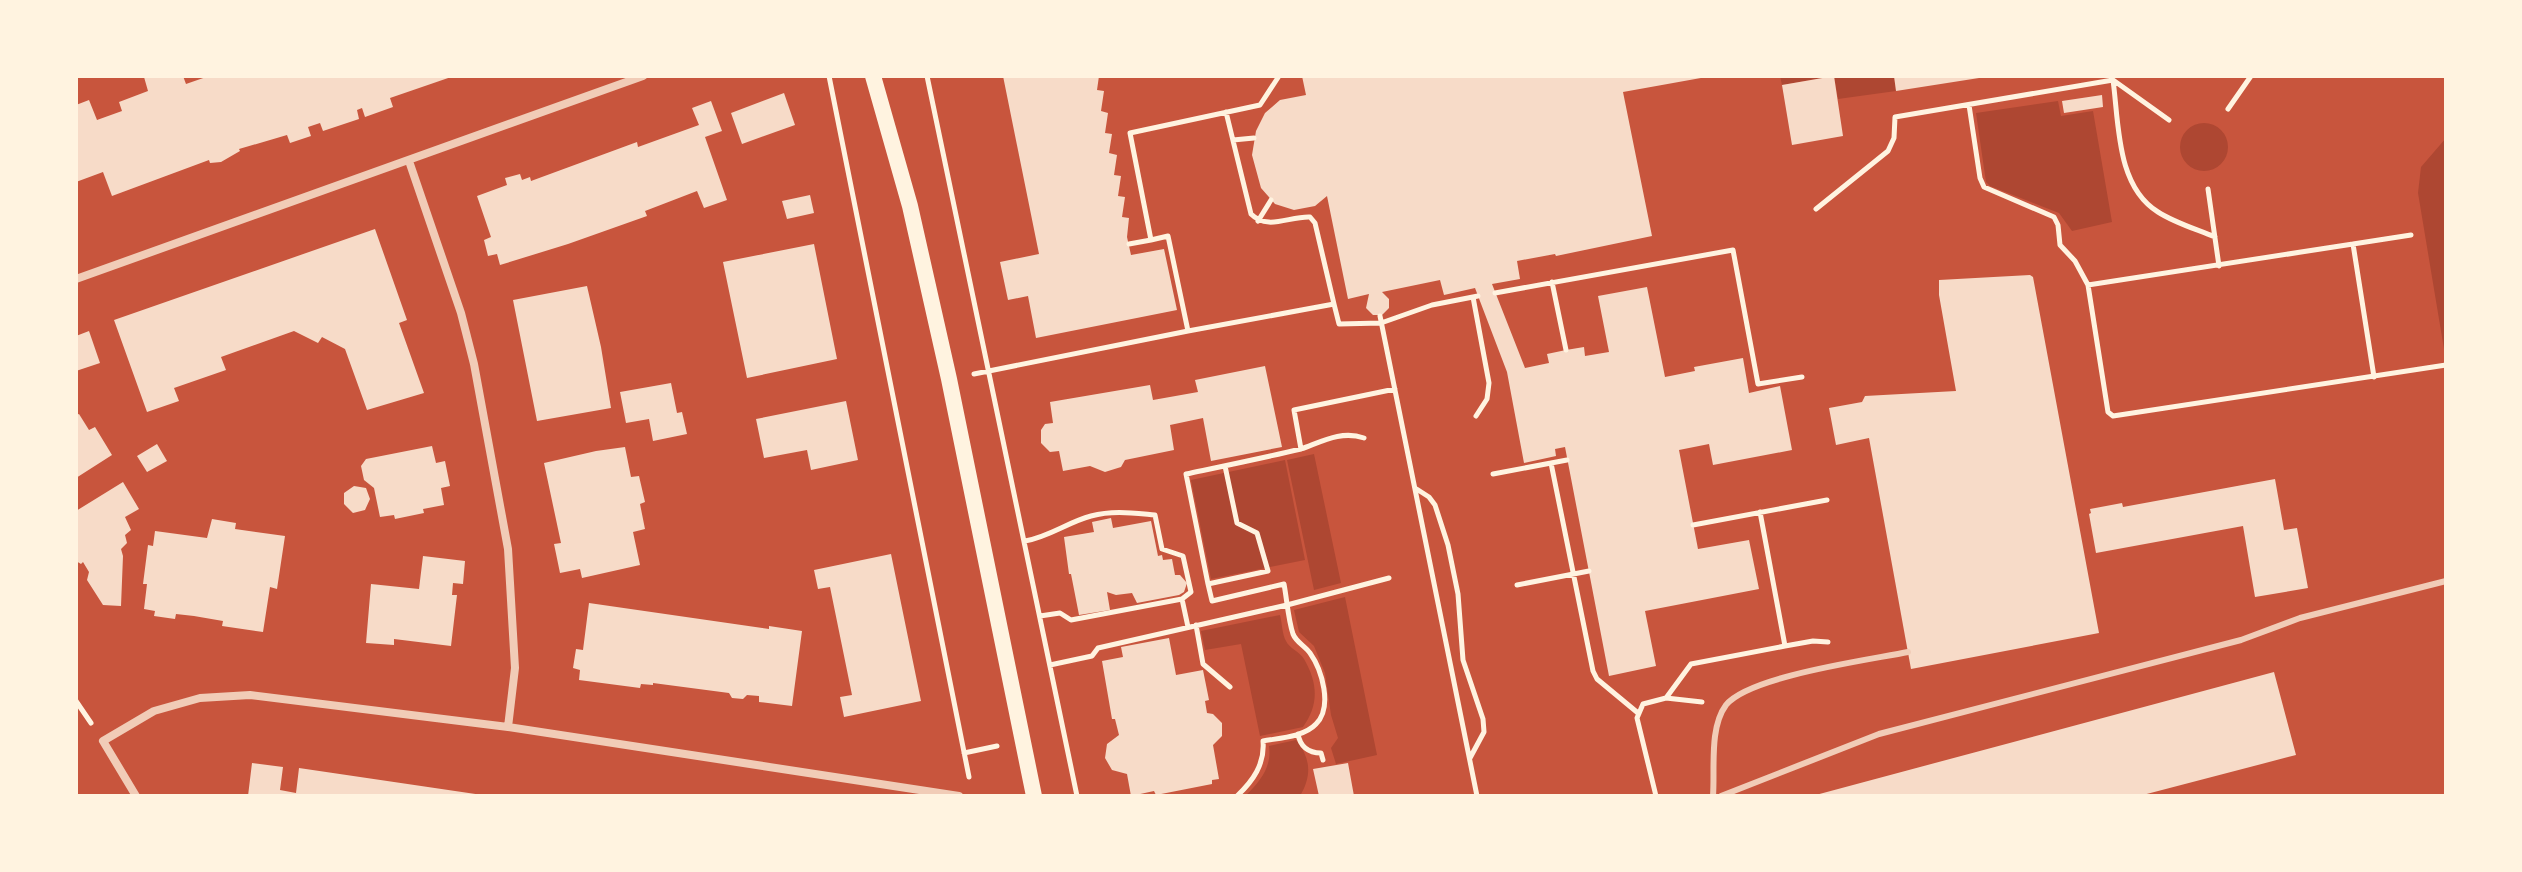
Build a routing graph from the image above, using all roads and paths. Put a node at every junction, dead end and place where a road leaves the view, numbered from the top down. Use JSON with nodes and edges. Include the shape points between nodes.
{"nodes":[{"id":1,"x":643,"y":76,"type":"edge"},
{"id":2,"x":829,"y":76,"type":"edge"},
{"id":3,"x":873,"y":76,"type":"edge"},
{"id":4,"x":927,"y":76,"type":"edge"},
{"id":5,"x":2251,"y":76,"type":"edge"},
{"id":6,"x":1280,"y":77,"type":"edge"},
{"id":7,"x":2113,"y":80,"type":"junction"},
{"id":8,"x":1969,"y":105,"type":"junction"},
{"id":9,"x":2228,"y":109,"type":"dead end"},
{"id":10,"x":1226,"y":112,"type":"junction"},
{"id":11,"x":2169,"y":120,"type":"dead end"},
{"id":12,"x":1254,"y":138,"type":"dead end"},
{"id":13,"x":1233,"y":140,"type":"junction"},
{"id":14,"x":409,"y":161,"type":"junction"},
{"id":15,"x":2208,"y":189,"type":"dead end"},
{"id":16,"x":1271,"y":200,"type":"dead end"},
{"id":17,"x":1816,"y":209,"type":"dead end"},
{"id":18,"x":1258,"y":221,"type":"junction"},
{"id":19,"x":2411,"y":235,"type":"dead end"},
{"id":20,"x":2215,"y":237,"type":"junction"},
{"id":21,"x":1151,"y":240,"type":"junction"},
{"id":22,"x":1129,"y":244,"type":"dead end"},
{"id":23,"x":2353,"y":244,"type":"junction"},
{"id":24,"x":2219,"y":266,"type":"junction"},
{"id":25,"x":76,"y":279,"type":"edge"},
{"id":26,"x":1552,"y":282,"type":"junction"},
{"id":27,"x":2088,"y":285,"type":"junction"},
{"id":28,"x":1495,"y":293,"type":"dead end"},
{"id":29,"x":1334,"y":304,"type":"junction"},
{"id":30,"x":1381,"y":319,"type":"junction"},
{"id":31,"x":1188,"y":331,"type":"junction"},
{"id":32,"x":1566,"y":350,"type":"dead end"},
{"id":33,"x":2446,"y":365,"type":"edge"},
{"id":34,"x":990,"y":371,"type":"junction"},
{"id":35,"x":1802,"y":377,"type":"dead end"},
{"id":36,"x":2374,"y":377,"type":"junction"},
{"id":37,"x":949,"y":379,"type":"junction"},
{"id":38,"x":1395,"y":389,"type":"junction"},
{"id":39,"x":1476,"y":416,"type":"dead end"},
{"id":40,"x":1364,"y":438,"type":"dead end"},
{"id":41,"x":1301,"y":449,"type":"junction"},
{"id":42,"x":1567,"y":460,"type":"dead end"},
{"id":43,"x":1551,"y":463,"type":"junction"},
{"id":44,"x":1225,"y":466,"type":"junction"},
{"id":45,"x":1493,"y":474,"type":"dead end"},
{"id":46,"x":1415,"y":488,"type":"junction"},
{"id":47,"x":1827,"y":500,"type":"dead end"},
{"id":48,"x":1760,"y":512,"type":"junction"},
{"id":49,"x":1693,"y":525,"type":"dead end"},
{"id":50,"x":1025,"y":541,"type":"junction"},
{"id":51,"x":1589,"y":571,"type":"dead end"},
{"id":52,"x":1574,"y":574,"type":"junction"},
{"id":53,"x":1389,"y":578,"type":"dead end"},
{"id":54,"x":2446,"y":581,"type":"edge"},
{"id":55,"x":1208,"y":584,"type":"junction"},
{"id":56,"x":1517,"y":585,"type":"dead end"},
{"id":57,"x":1182,"y":599,"type":"junction"},
{"id":58,"x":1287,"y":605,"type":"junction"},
{"id":59,"x":1040,"y":616,"type":"junction"},
{"id":60,"x":1196,"y":625,"type":"junction"},
{"id":61,"x":1188,"y":627,"type":"junction"},
{"id":62,"x":1841,"y":645,"type":"dead end"},
{"id":63,"x":1785,"y":646,"type":"junction"},
{"id":64,"x":1908,"y":652,"type":"dead end"},
{"id":65,"x":1050,"y":665,"type":"junction"},
{"id":66,"x":1230,"y":687,"type":"dead end"},
{"id":67,"x":1666,"y":698,"type":"junction"},
{"id":68,"x":1727,"y":705,"type":"junction"},
{"id":69,"x":1638,"y":713,"type":"junction"},
{"id":70,"x":508,"y":727,"type":"junction"},
{"id":71,"x":1298,"y":734,"type":"junction"},
{"id":72,"x":1470,"y":759,"type":"junction"},
{"id":73,"x":1323,"y":760,"type":"dead end"},
{"id":74,"x":970,"y":782,"type":"dead end"},
{"id":75,"x":136,"y":796,"type":"edge"},
{"id":76,"x":959,"y":796,"type":"edge"},
{"id":77,"x":1034,"y":796,"type":"edge"},
{"id":78,"x":1077,"y":796,"type":"edge"},
{"id":79,"x":1237,"y":796,"type":"edge"},
{"id":80,"x":1477,"y":796,"type":"edge"},
{"id":81,"x":1656,"y":796,"type":"edge"},
{"id":82,"x":1713,"y":796,"type":"edge"},
{"id":83,"x":1721,"y":796,"type":"edge"}],
"edges":[{"from":1,"to":14,"type":"street"},
{"from":2,"to":74,"type":"path"},
{"from":3,"to":37,"type":"main road","via":[[910,206]]},
{"from":4,"to":34,"type":"path"},
{"from":5,"to":9,"type":"path"},
{"from":6,"to":10,"type":"path","via":[[1260,105]]},
{"from":7,"to":8,"type":"path"},
{"from":7,"to":11,"type":"path"},
{"from":7,"to":20,"type":"path","via":[[2132,185],[2155,210]]},
{"from":8,"to":17,"type":"path","via":[[1895,117],[1888,151]]},
{"from":8,"to":27,"type":"path","via":[[1984,187],[2054,217],[2060,245]]},
{"from":10,"to":13,"type":"path"},
{"from":10,"to":21,"type":"path","via":[[1130,133]]},
{"from":12,"to":13,"type":"path"},
{"from":13,"to":18,"type":"path","via":[[1251,214]]},
{"from":14,"to":25,"type":"street"},
{"from":14,"to":70,"type":"street","via":[[461,313],[508,549],[515,668]]},
{"from":15,"to":20,"type":"path"},
{"from":16,"to":18,"type":"path"},
{"from":18,"to":29,"type":"path","via":[[1310,217]]},
{"from":19,"to":23,"type":"path"},
{"from":20,"to":24,"type":"path"},
{"from":21,"to":22,"type":"path"},
{"from":21,"to":31,"type":"path","via":[[1168,236]]},
{"from":23,"to":24,"type":"path"},
{"from":23,"to":36,"type":"path"},
{"from":24,"to":27,"type":"path"},
{"from":26,"to":28,"type":"path"},
{"from":26,"to":32,"type":"path"},
{"from":26,"to":35,"type":"path","via":[[1733,250],[1758,384]]},
{"from":27,"to":36,"type":"path","via":[[2108,412],[2113,416]]},
{"from":29,"to":30,"type":"path","via":[[1339,324]]},
{"from":29,"to":31,"type":"path"},
{"from":30,"to":38,"type":"path"},
{"from":30,"to":39,"type":"path","via":[[1476,296],[1489,383],[1487,399]]},
{"from":31,"to":34,"type":"path"},
{"from":33,"to":36,"type":"path"},
{"from":34,"to":37,"type":"path"},
{"from":34,"to":50,"type":"path"},
{"from":37,"to":77,"type":"main road"},
{"from":38,"to":41,"type":"path","via":[[1294,410]]},
{"from":38,"to":46,"type":"path"},
{"from":40,"to":41,"type":"path","via":[[1352,434],[1314,441]]},
{"from":41,"to":44,"type":"path"},
{"from":42,"to":43,"type":"path"},
{"from":43,"to":45,"type":"path"},
{"from":43,"to":52,"type":"path"},
{"from":44,"to":55,"type":"path","via":[[1186,474]]},
{"from":44,"to":55,"type":"path","via":[[1237,523],[1257,533],[1268,571]]},
{"from":46,"to":72,"type":"path"},
{"from":46,"to":72,"type":"path","via":[[1435,505],[1453,567],[1463,660],[1481,707],[1484,732]]},
{"from":47,"to":48,"type":"path"},
{"from":48,"to":49,"type":"path"},
{"from":48,"to":63,"type":"path"},
{"from":50,"to":57,"type":"path","via":[[1088,516],[1155,515],[1162,549],[1183,556],[1191,592]]},
{"from":50,"to":59,"type":"path"},
{"from":51,"to":52,"type":"path"},
{"from":52,"to":56,"type":"path"},
{"from":52,"to":69,"type":"path","via":[[1593,671]]},
{"from":53,"to":58,"type":"path"},
{"from":54,"to":83,"type":"lane","via":[[1879,734]]},
{"from":55,"to":58,"type":"path","via":[[1212,601],[1284,584]]},
{"from":57,"to":59,"type":"path","via":[[1071,620],[1060,613]]},
{"from":57,"to":61,"type":"path"},
{"from":58,"to":60,"type":"path"},
{"from":58,"to":71,"type":"path","via":[[1294,636],[1321,674],[1324,695],[1316,725]]},
{"from":59,"to":65,"type":"path"},
{"from":60,"to":61,"type":"path"},
{"from":60,"to":66,"type":"path","via":[[1203,664]]},
{"from":61,"to":65,"type":"path"},
{"from":62,"to":63,"type":"path","via":[[1813,641]]},
{"from":63,"to":67,"type":"path","via":[[1691,664]]},
{"from":64,"to":68,"type":"lane","via":[[1775,680],[1750,688]]},
{"from":65,"to":78,"type":"path"},
{"from":67,"to":68,"type":"path"},
{"from":67,"to":69,"type":"path","via":[[1643,704]]},
{"from":68,"to":82,"type":"lane","via":[[1717,729]]},
{"from":69,"to":81,"type":"path"},
{"from":70,"to":75,"type":"street","via":[[250,695],[200,698],[154,711],[103,741]]},
{"from":70,"to":76,"type":"street"},
{"from":71,"to":73,"type":"path","via":[[1305,748],[1321,753]]},
{"from":71,"to":79,"type":"path","via":[[1263,741],[1260,765]]},
{"from":72,"to":80,"type":"path"}]}
